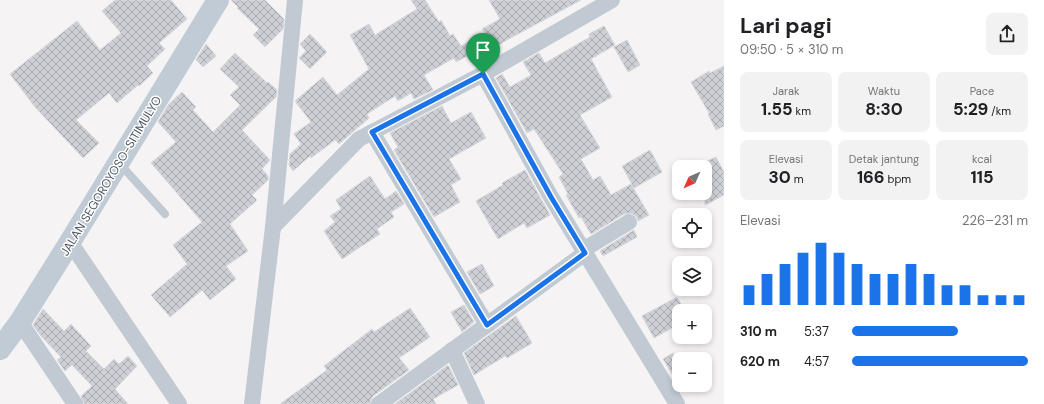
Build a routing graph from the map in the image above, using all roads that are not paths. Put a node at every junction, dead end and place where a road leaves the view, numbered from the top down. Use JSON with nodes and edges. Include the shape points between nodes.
{"nodes":[{"id":1,"x":218,"y":0,"type":"edge"},
{"id":2,"x":295,"y":0,"type":"edge"},
{"id":3,"x":612,"y":0,"type":"edge"},
{"id":4,"x":483,"y":74,"type":"junction"},
{"id":5,"x":372,"y":132,"type":"junction"},
{"id":6,"x":119,"y":162,"type":"junction"},
{"id":7,"x":165,"y":214,"type":"dead end"},
{"id":8,"x":629,"y":222,"type":"dead end"},
{"id":9,"x":273,"y":227,"type":"junction"},
{"id":10,"x":70,"y":242,"type":"junction"},
{"id":11,"x":584,"y":252,"type":"junction"},
{"id":12,"x":20,"y":322,"type":"junction"},
{"id":13,"x":487,"y":325,"type":"junction"},
{"id":14,"x":0,"y":349,"type":"edge"},
{"id":15,"x":452,"y":350,"type":"junction"},
{"id":16,"x":74,"y":404,"type":"edge"},
{"id":17,"x":179,"y":404,"type":"edge"},
{"id":18,"x":252,"y":404,"type":"edge"},
{"id":19,"x":379,"y":404,"type":"edge"},
{"id":20,"x":477,"y":404,"type":"edge"},
{"id":21,"x":677,"y":404,"type":"edge"}],
"edges":[{"from":1,"to":6,"type":"main road","name":"JALAN SEGOROYOSO-SITIMULYO"},
{"from":2,"to":9,"type":"street"},
{"from":3,"to":4,"type":"street"},
{"from":4,"to":5,"type":"street"},
{"from":4,"to":11,"type":"street"},
{"from":5,"to":9,"type":"street","via":[[359,139]]},
{"from":5,"to":13,"type":"street"},
{"from":6,"to":7,"type":"lane"},
{"from":6,"to":10,"type":"main road","name":"JALAN SEGOROYOSO-SITIMULYO"},
{"from":8,"to":11,"type":"street"},
{"from":9,"to":18,"type":"street"},
{"from":10,"to":12,"type":"main road","name":"JALAN SEGOROYOSO-SITIMULYO"},
{"from":10,"to":17,"type":"street"},
{"from":11,"to":13,"type":"street"},
{"from":11,"to":21,"type":"street"},
{"from":12,"to":14,"type":"main road","name":"JALAN SEGOROYOSO-SITIMULYO"},
{"from":12,"to":16,"type":"street"},
{"from":13,"to":15,"type":"street"},
{"from":15,"to":19,"type":"street"},
{"from":15,"to":20,"type":"street"}]}
